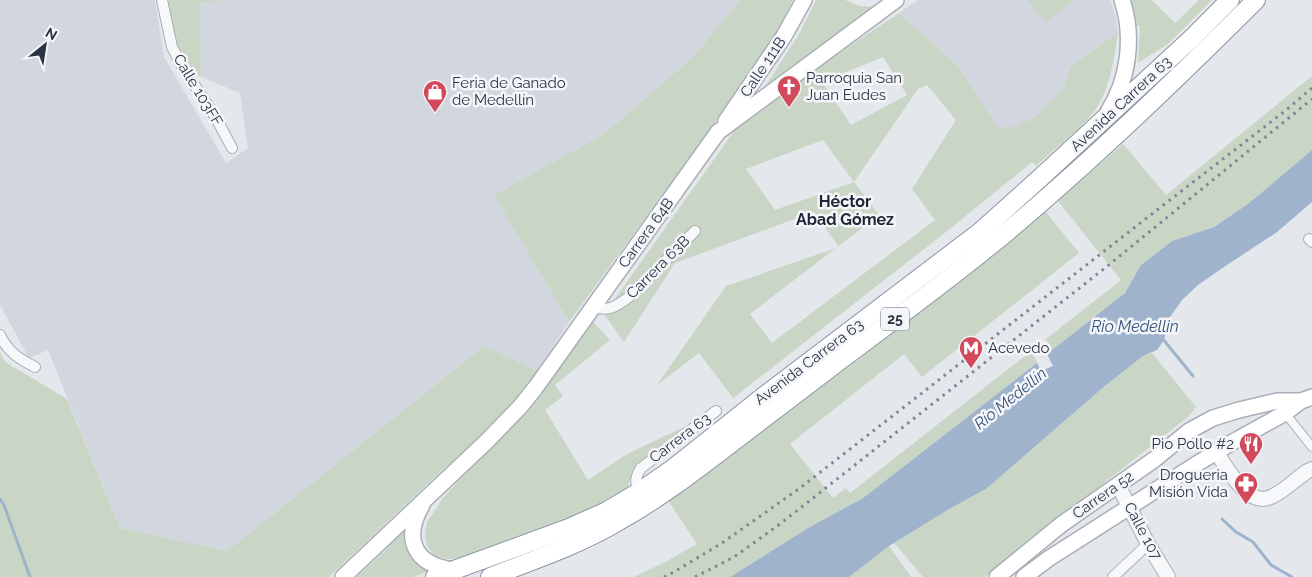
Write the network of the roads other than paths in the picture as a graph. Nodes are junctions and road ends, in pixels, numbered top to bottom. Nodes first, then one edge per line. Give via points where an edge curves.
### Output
1 (162, 0) edge
2 (804, 0) edge
3 (896, 0) edge
4 (1122, 0) edge
5 (1230, 0) edge
6 (1256, 0) edge
7 (1104, 118) junction
8 (718, 132) junction
9 (232, 148) dead end
10 (695, 231) dead end
11 (593, 306) junction
12 (0, 335) edge
13 (35, 367) dead end
14 (1306, 399) edge
15 (716, 412) dead end
16 (1285, 414) junction
17 (1312, 447) edge
18 (1216, 452) junction
19 (1155, 459) junction
20 (1312, 469) edge
21 (1166, 483) junction
22 (1118, 485) junction
23 (639, 492) junction
24 (427, 498) junction
25 (1129, 506) junction
26 (1148, 544) junction
27 (454, 570) junction
28 (343, 577) edge
29 (435, 577) edge
30 (490, 577) edge
31 (997, 577) edge
32 (1024, 577) edge
33 (1113, 577) edge
34 (1168, 577) edge

1 - 9 street, Calle 103FF via 172,47
2 - 8 main road, Calle 111B via 784,36
3 - 8 main road, Carrera 64B
4 - 7 main road via 1128,26 1128,50 1121,84
5 - 7 highway, Avenida Carrera 63 / 25
6 - 30 highway, Avenida Carrera 63 / 25 via 1062,185 913,305 689,476 618,522 550,554
7 - 23 highway, Avenida Carrera 63 / 25 via 974,237
8 - 11 main road, Carrera 64B
10 - 11 street, Carrera 63B via 619,305 610,309
11 - 24 main road, Carrera 64B via 520,407
12 - 13 street via 12,353
14 - 16 main road, Carrera 52
14 - 19 main road, Carrera 52 via 1277,401 1213,418 1189,431
15 - 23 street, Carrera 63 via 641,468 636,477
16 - 17 street
16 - 18 main road, Carrera 52
18 - 20 street via 1243,491 1259,499 1280,492
18 - 21 main road, Carrera 52
19 - 21 main road
19 - 22 main road, Carrera 52
21 - 25 main road, Carrera 52
22 - 25 street, Calle 107
22 - 31 main road, Carrera 52 via 1062,524
23 - 27 highway, Avenida Carrera 63 / 25 via 569,528
24 - 27 main road, Carrera 64B via 416,517 413,544 430,564
24 - 28 main road, Carrera 64B
25 - 26 street, Calle 107
25 - 32 main road, Carrera 52
26 - 33 street
26 - 34 street, Calle 107
27 - 29 highway, Avenida Carrera 63 / 25

